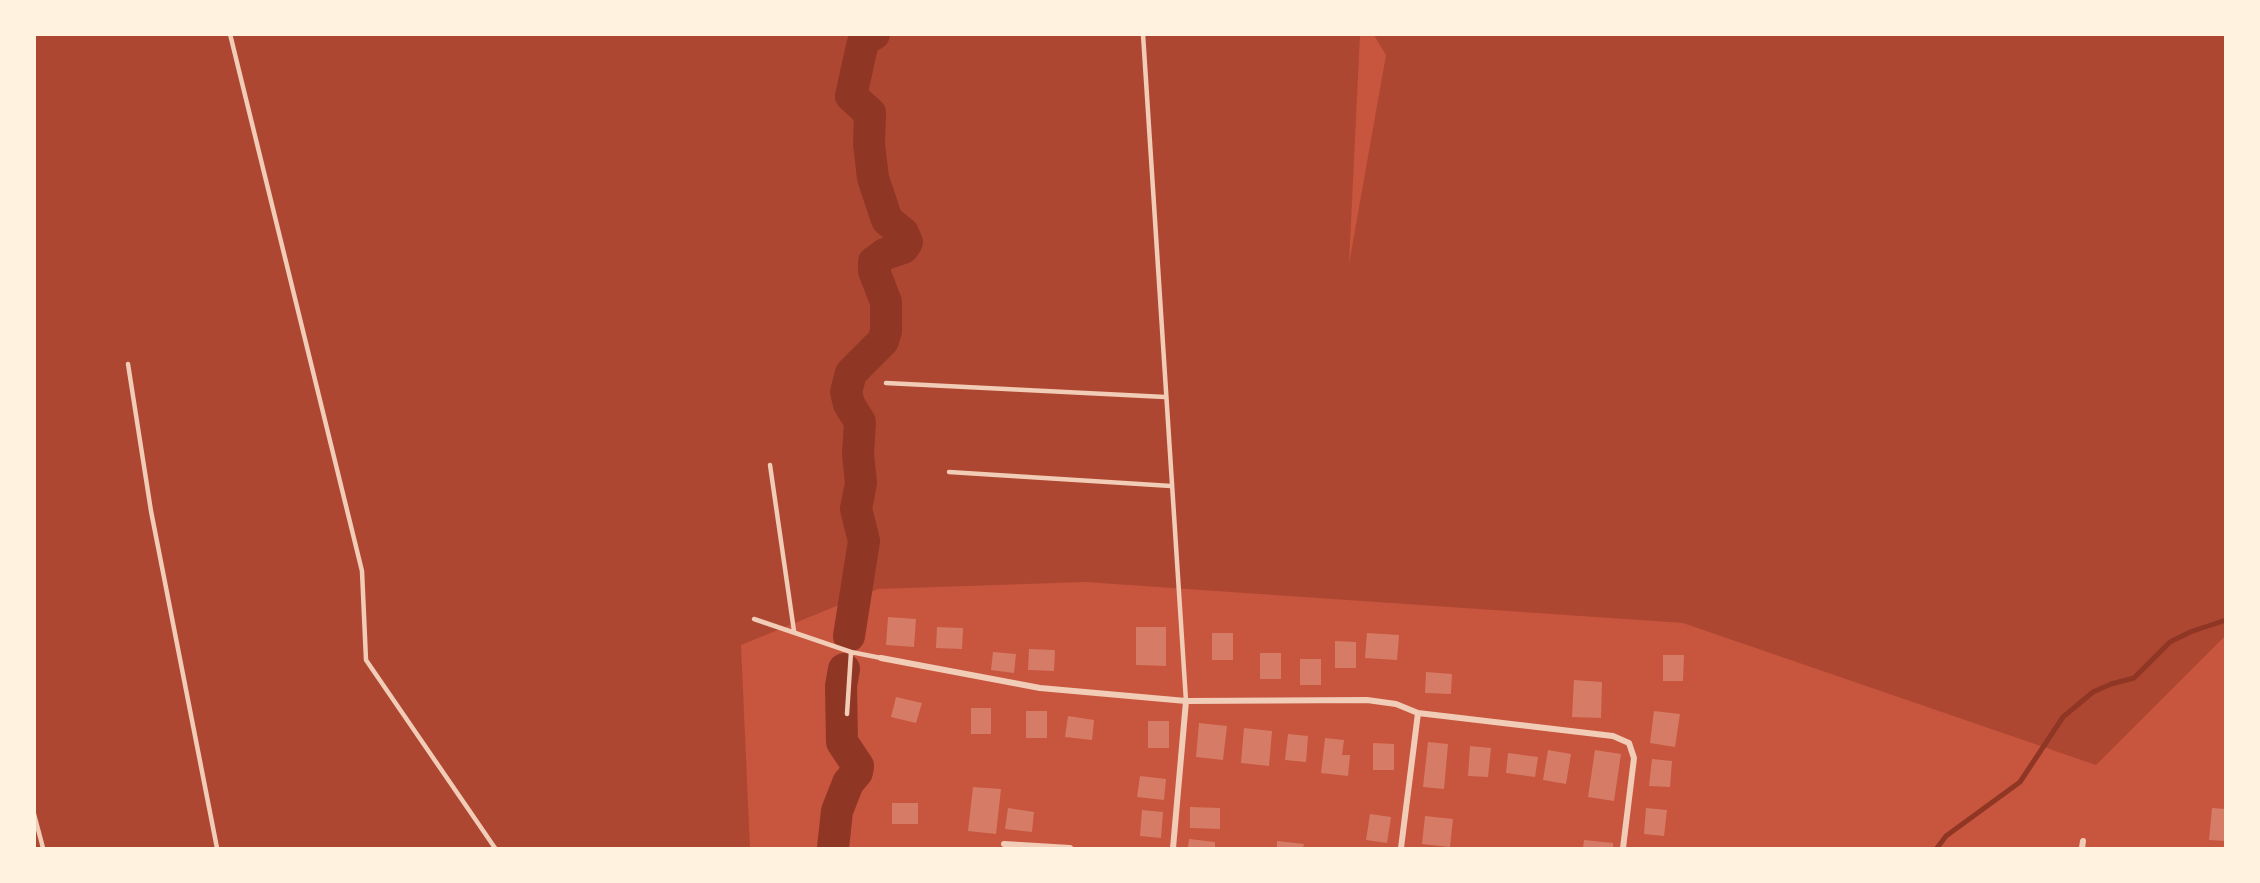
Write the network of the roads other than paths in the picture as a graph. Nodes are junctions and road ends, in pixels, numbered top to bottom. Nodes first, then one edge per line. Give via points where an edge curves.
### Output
1 (230, 34) edge
2 (1143, 34) edge
3 (128, 364) dead end
4 (886, 383) dead end
5 (1165, 397) junction
6 (770, 465) dead end
7 (949, 472) dead end
8 (1171, 486) junction
9 (754, 619) dead end
10 (794, 631) junction
11 (851, 652) junction
12 (881, 658) joint
13 (1186, 701) junction
14 (1418, 713) junction
15 (847, 714) dead end
16 (34, 814) edge
17 (1004, 844) dead end
18 (43, 849) edge
19 (217, 849) edge
20 (495, 849) edge
21 (1070, 849) edge
22 (1173, 849) edge
23 (1401, 849) edge
24 (1623, 849) edge

1 - 20 lane via 362,571 366,660
2 - 5 lane
3 - 19 lane via 151,511
4 - 5 lane
5 - 8 lane
6 - 10 lane
7 - 8 lane
8 - 13 lane
9 - 10 lane
10 - 11 lane
11 - 12 lane
11 - 15 lane
12 - 13 street via 1040,688
13 - 14 street via 1367,700 1396,704
13 - 22 street
14 - 23 street
14 - 24 street via 1613,736 1629,743 1634,758
16 - 18 lane
17 - 21 street

